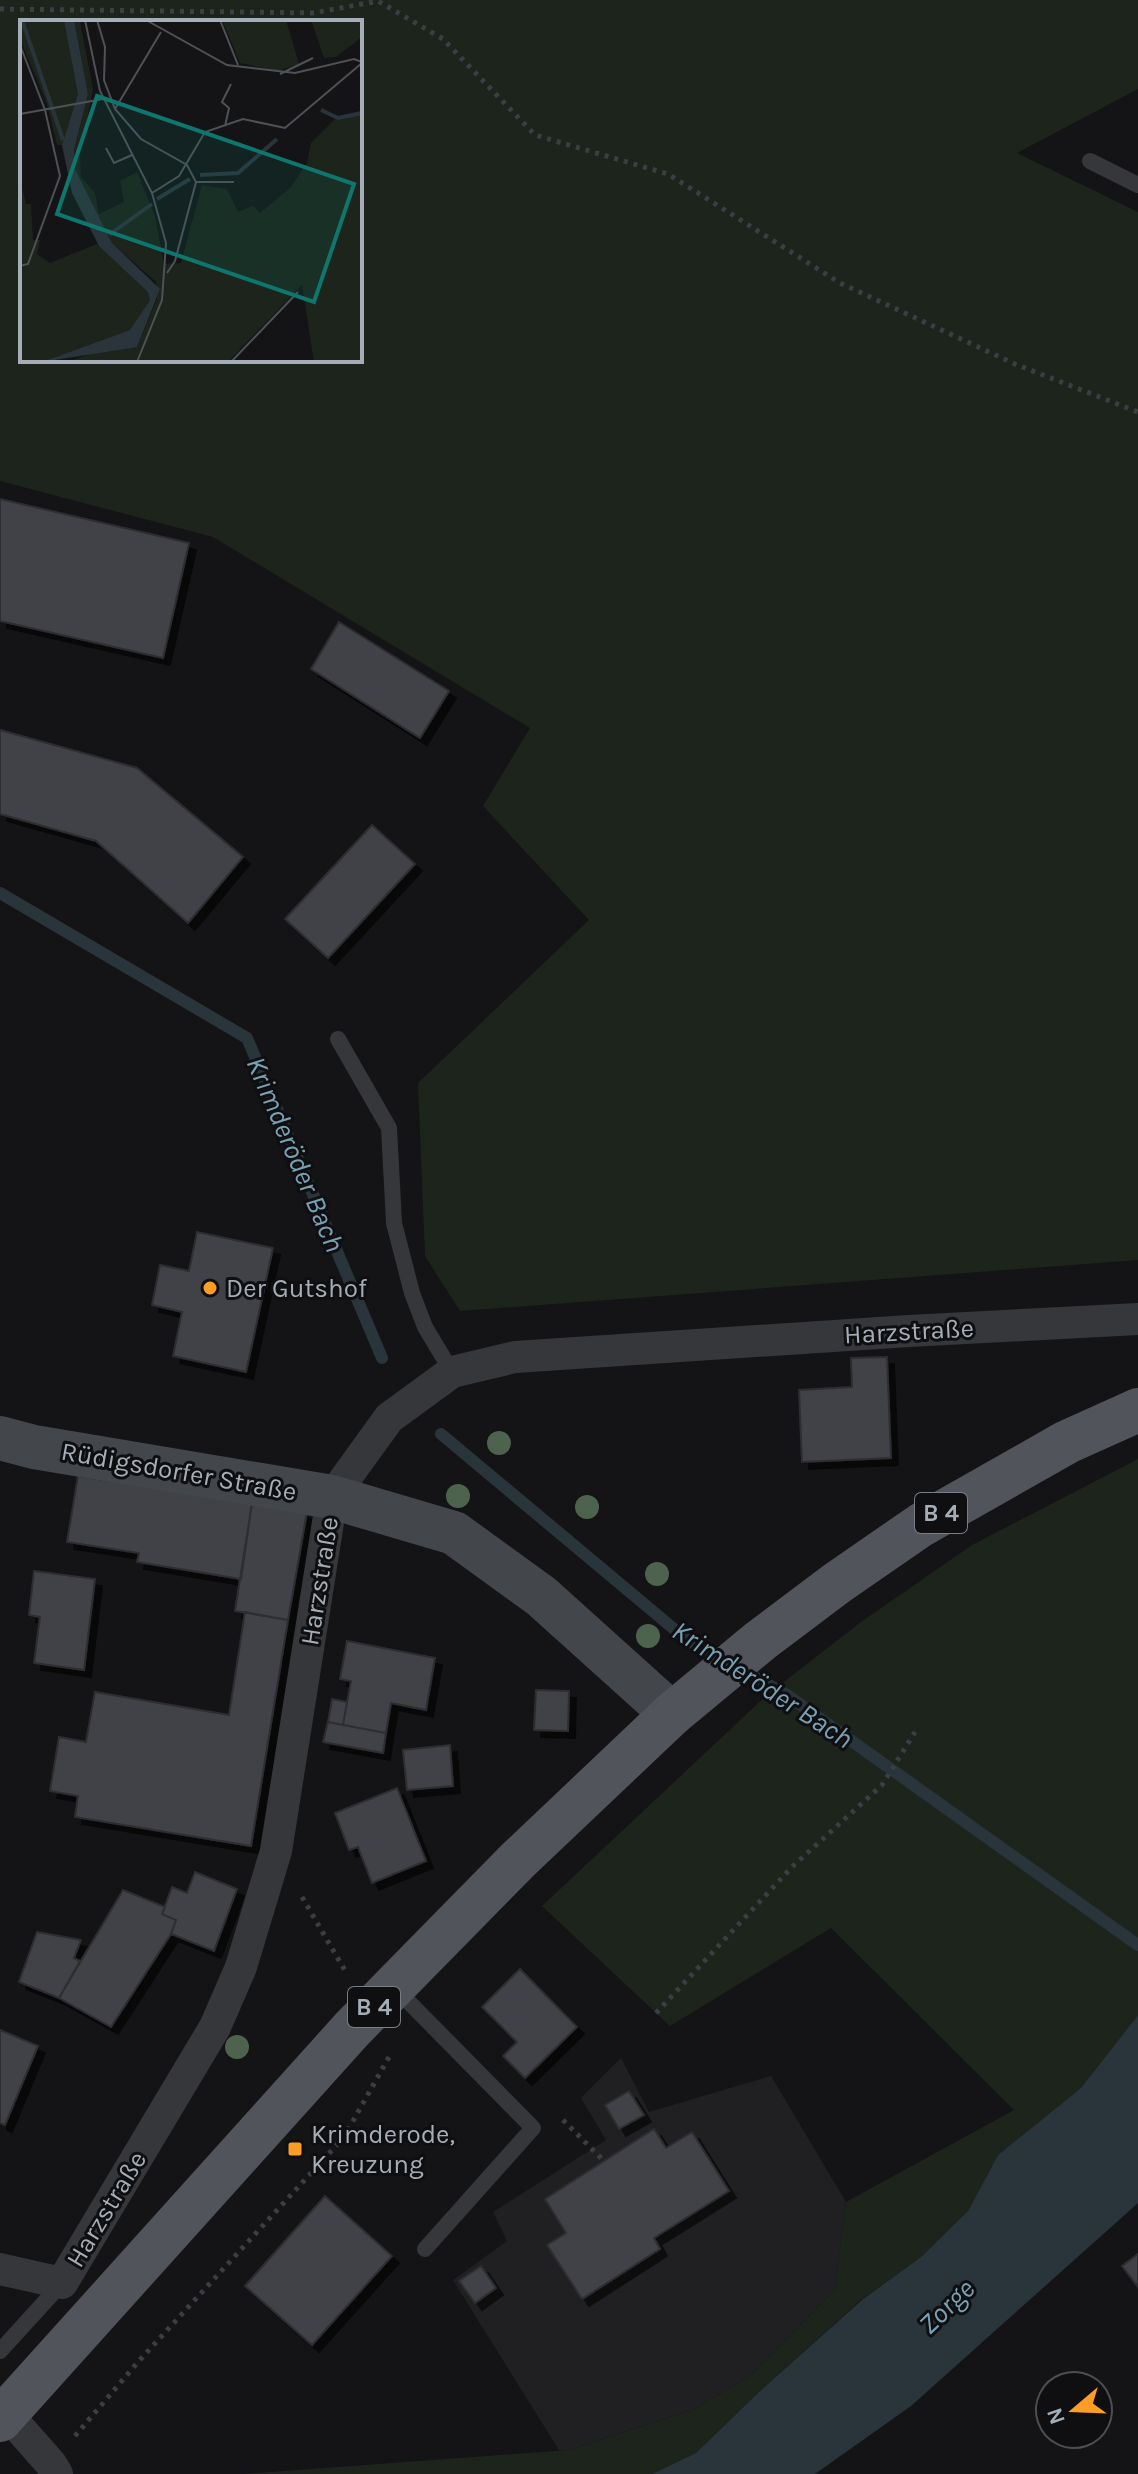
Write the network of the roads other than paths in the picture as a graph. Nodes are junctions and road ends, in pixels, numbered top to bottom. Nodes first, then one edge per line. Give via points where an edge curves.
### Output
1 (1090, 161) dead end
2 (1138, 185) edge
3 (338, 1039) dead end
4 (1138, 1319) edge
5 (452, 1372) junction
6 (1138, 1410) edge
7 (0, 1438) edge
8 (332, 1497) junction
9 (672, 1714) junction
10 (394, 1987) junction
11 (425, 2249) dead end
12 (0, 2269) edge
13 (62, 2283) junction
14 (0, 2351) edge
15 (3, 2417) edge
16 (54, 2469) edge

1 - 2 lane
3 - 5 lane via 389,1128 394,1223 412,1293
4 - 5 street, Harzstraße via 515,1357
5 - 8 street, Harzstraße via 389,1418
6 - 9 main road, Harzstraße / B 4 via 1067,1442 921,1525 760,1641
7 - 8 street, Rüdigsdorfer Straße
8 - 9 street, Rüdigsdorfer Straße via 454,1533 541,1596
8 - 13 street, Harzstraße via 276,1851 241,1967 215,2027
9 - 10 main road, Harzstraße / B 4
10 - 11 lane via 533,2128
10 - 15 main road, Harzstraße / B 4
12 - 13 street
13 - 14 lane
15 - 16 street

